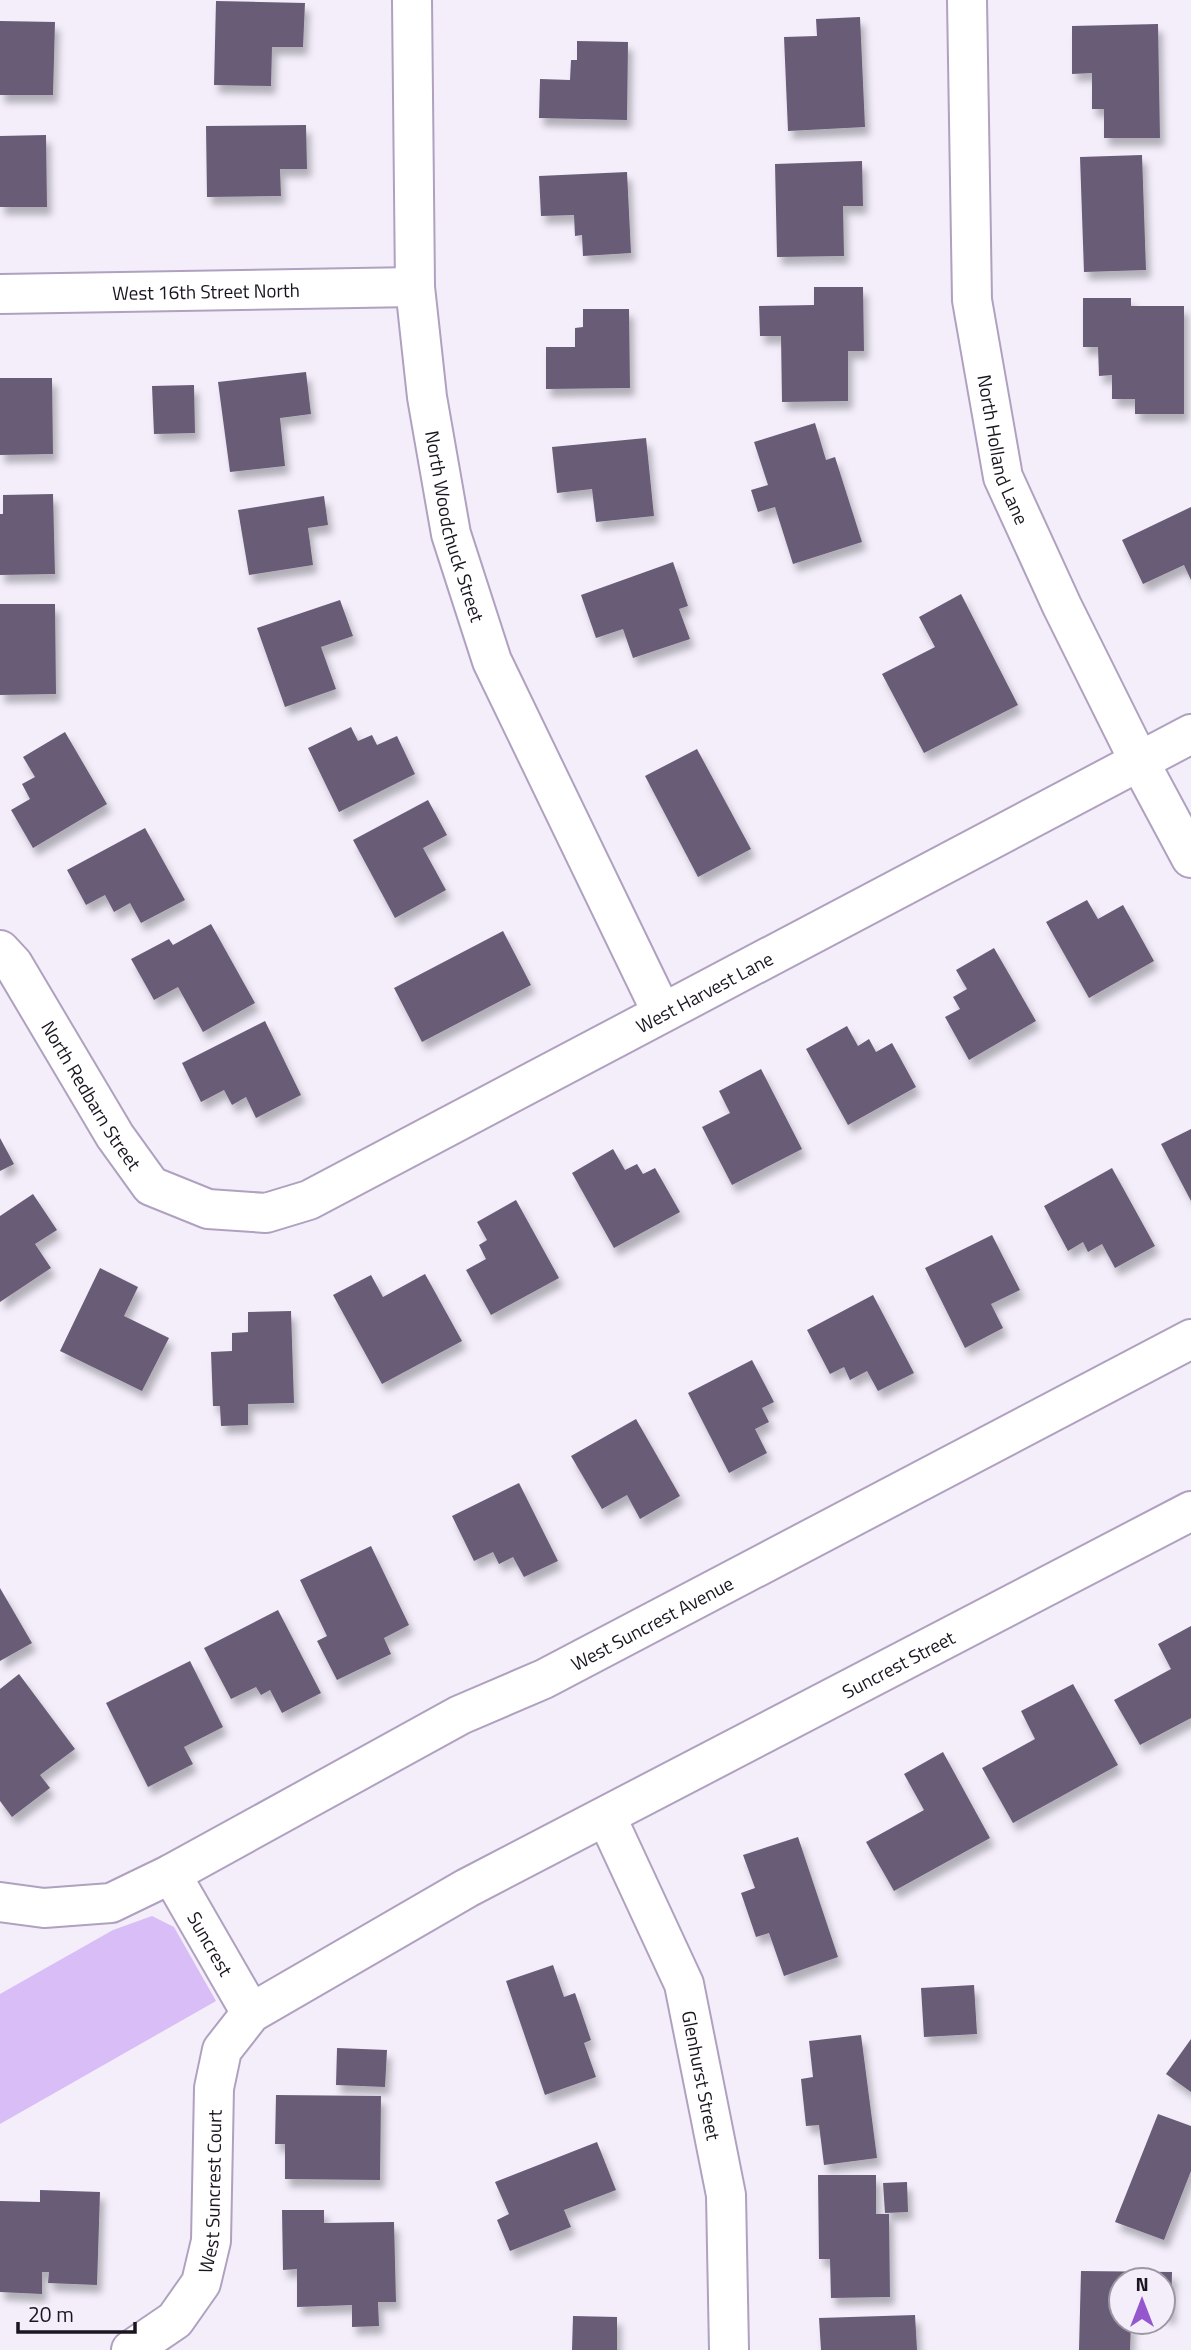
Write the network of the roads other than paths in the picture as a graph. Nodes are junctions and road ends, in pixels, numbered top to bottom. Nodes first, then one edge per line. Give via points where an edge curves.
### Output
1 (412, 0) edge
2 (967, 0) edge
3 (415, 287) junction
4 (0, 294) edge
5 (1191, 734) edge
6 (1139, 761) junction
7 (1191, 858) edge
8 (0, 950) edge
9 (662, 1013) junction
10 (208, 1209) joint
11 (1191, 1339) edge
12 (1191, 1511) edge
13 (607, 1818) junction
14 (171, 1874) junction
15 (0, 1902) edge
16 (251, 2013) junction
17 (131, 2350) edge
18 (729, 2350) edge

1 - 3 street, North Woodchuck Street
2 - 6 street, North Holland Lane via 972,300 1003,477
3 - 4 street, West 16th Street North
3 - 9 street, North Woodchuck Street via 426,397 451,534 492,662
5 - 6 street, West Harvest Lane
6 - 7 street, North Holland Lane
6 - 9 street, West Harvest Lane
8 - 10 street, North Redbarn Street via 150,1186
9 - 10 street, West Harvest Lane via 309,1200 266,1213
11 - 14 street, West Suncrest Avenue via 544,1679 460,1715
12 - 13 street, Suncrest Street
13 - 16 street via 467,1888
13 - 18 street, Glenhurst Street via 684,1984 726,2195
14 - 15 street, West Suncrest Avenue via 111,1903 44,1908
14 - 16 street, Suncrest
16 - 17 street, West Suncrest Court via 222,2050 214,2088 211,2241 201,2283 175,2320

